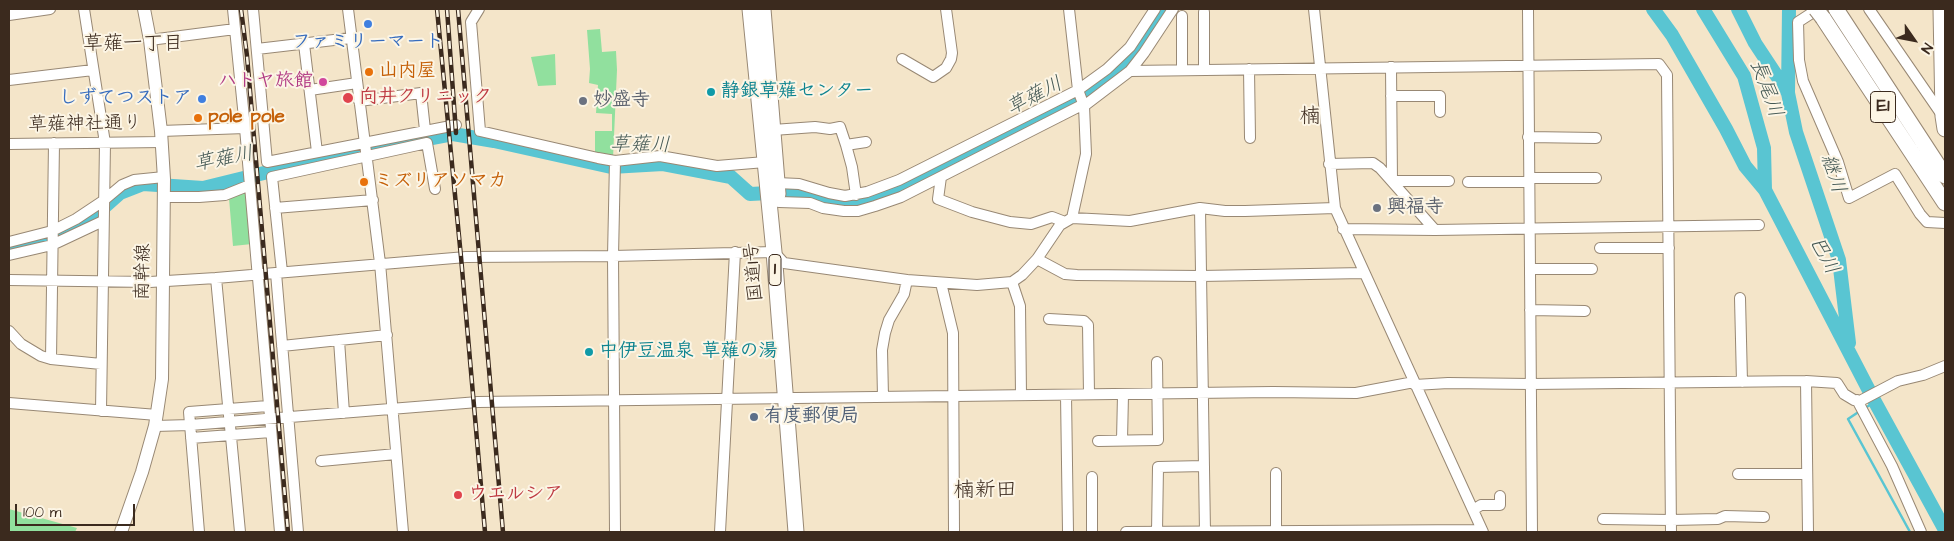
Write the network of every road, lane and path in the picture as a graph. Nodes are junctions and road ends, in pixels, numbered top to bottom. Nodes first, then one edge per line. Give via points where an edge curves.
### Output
1 (50, 9) edge
2 (84, 9) edge
3 (144, 9) edge
4 (232, 9) edge
5 (254, 9) edge
6 (348, 9) edge
7 (479, 9) edge
8 (750, 9) edge
9 (763, 9) edge
10 (946, 9) edge
11 (1069, 9) edge
12 (1155, 9) edge
13 (1173, 9) edge
14 (1314, 9) edge
15 (1528, 9) edge
16 (1836, 9) edge
17 (1868, 9) edge
18 (1941, 9) edge
19 (1204, 12) dead end
20 (1819, 12) edge
21 (9, 15) edge
22 (1182, 16) dead end
23 (235, 29) junction
24 (351, 38) junction
25 (150, 40) junction
26 (304, 44) junction
27 (257, 49) junction
28 (902, 59) dead end
29 (1528, 65) junction
30 (1391, 67) junction
31 (1319, 68) junction
32 (1249, 69) junction
33 (93, 70) junction
34 (1182, 70) junction
35 (1204, 70) junction
36 (1130, 71) junction
37 (9, 80) edge
38 (357, 84) junction
39 (310, 90) junction
40 (1078, 90) junction
41 (1391, 96) junction
42 (359, 101) junction
43 (1084, 105) junction
44 (1440, 112) dead end
45 (1944, 122) edge
46 (456, 125) dead end
47 (245, 128) junction
48 (425, 130) junction
49 (773, 130) junction
50 (161, 137) junction
51 (1528, 137) junction
52 (1250, 138) dead end
53 (1596, 138) dead end
54 (366, 142) junction
55 (866, 142) dead end
56 (54, 143) junction
57 (105, 143) junction
58 (9, 144) edge
59 (846, 145) junction
60 (967, 147) junction
61 (317, 152) junction
62 (368, 156) junction
63 (615, 161) junction
64 (974, 161) junction
65 (765, 162) junction
66 (1329, 164) junction
67 (1944, 173) edge
68 (941, 177) junction
69 (1596, 178) dead end
70 (1529, 180) junction
71 (1392, 181) junction
72 (1449, 181) dead end
73 (1468, 182) dead end
74 (777, 183) junction
75 (250, 184) junction
76 (164, 186) junction
77 (434, 189) dead end
78 (856, 195) junction
79 (372, 200) junction
80 (1943, 200) edge
81 (104, 201) junction
82 (779, 202) junction
83 (275, 208) junction
84 (1200, 208) junction
85 (1334, 208) junction
86 (1069, 220) junction
87 (103, 221) junction
88 (1945, 223) edge
89 (1759, 224) dead end
90 (1669, 226) junction
91 (1529, 228) junction
92 (1344, 229) junction
93 (1435, 230) junction
94 (52, 231) junction
95 (9, 242) edge
96 (52, 246) junction
97 (1600, 248) dead end
98 (1669, 248) junction
99 (734, 252) junction
100 (774, 252) junction
101 (9, 255) edge
102 (613, 256) junction
103 (1037, 259) junction
104 (784, 263) junction
105 (380, 264) junction
106 (1530, 269) junction
107 (1592, 269) dead end
108 (279, 273) junction
109 (1364, 273) junction
110 (257, 275) junction
111 (1201, 276) junction
112 (216, 278) junction
113 (9, 280) edge
114 (906, 280) junction
115 (52, 281) junction
116 (162, 281) junction
117 (102, 282) junction
118 (1012, 282) junction
119 (941, 283) junction
120 (1740, 298) dead end
121 (1530, 310) junction
122 (1585, 311) dead end
123 (1049, 319) dead end
124 (9, 332) edge
125 (387, 335) junction
126 (339, 340) junction
127 (282, 346) junction
128 (51, 359) junction
129 (1158, 362) dead end
130 (101, 364) junction
131 (1945, 366) edge
132 (1806, 381) junction
133 (1670, 382) junction
134 (1742, 382) junction
135 (1415, 384) junction
136 (1531, 384) junction
137 (1089, 394) junction
138 (1158, 394) junction
139 (1202, 394) junction
140 (1021, 395) junction
141 (1066, 395) junction
142 (1123, 395) junction
143 (954, 396) junction
144 (882, 397) junction
145 (790, 398) junction
146 (613, 399) junction
147 (726, 399) junction
148 (1858, 401) junction
149 (9, 403) edge
150 (268, 406) junction
151 (228, 409) junction
152 (394, 409) junction
153 (101, 411) junction
154 (344, 413) junction
155 (269, 418) junction
156 (288, 418) junction
157 (156, 421) junction
158 (229, 422) junction
159 (190, 425) junction
160 (271, 432) junction
161 (231, 435) junction
162 (191, 438) junction
163 (1122, 440) junction
164 (1098, 441) dead end
165 (396, 454) junction
166 (321, 461) dead end
167 (1204, 466) junction
168 (1276, 473) dead end
169 (1738, 474) dead end
170 (1807, 474) junction
171 (1092, 477) dead end
172 (1500, 496) dead end
173 (1472, 510) junction
174 (1764, 517) dead end
175 (1602, 519) dead end
176 (1671, 520) junction
177 (1276, 531) junction
178 (1482, 531) edge
179 (121, 532) edge
180 (199, 532) edge
181 (240, 532) edge
182 (280, 532) edge
183 (298, 532) edge
184 (402, 532) edge
185 (615, 532) edge
186 (720, 532) edge
187 (796, 532) edge
188 (806, 532) edge
189 (954, 532) edge
190 (1068, 532) edge
191 (1092, 532) edge
192 (1126, 532) edge
193 (1135, 532) edge
194 (1157, 532) edge
195 (1205, 532) edge
196 (1532, 532) edge
197 (1671, 532) edge
198 (1808, 532) edge
199 (1921, 532) edge

1 - 21 street
2 - 33 street
3 - 25 main road, 南幹線
4 - 23 street
5 - 27 street
6 - 24 street
7 - 63 street via 471,22 480,131
8 - 65 highway, 国道1号 / 1
9 - 49 highway, 国道1号 / 1
10 - 28 street via 952,53 946,68 933,77
11 - 40 street
12 - 40 street via 1130,47
13 - 36 street
14 - 31 street
15 - 29 street
16 - 67 highway, E1
17 - 45 street
18 - 45 highway
19 - 35 street
20 - 80 highway, E1
20 - 88 street via 1798,22 1799,60 1803,81 1838,162 1849,198 1895,174 1927,222
22 - 34 street
23 - 25 street
23 - 47 street
24 - 26 street
24 - 38 street
25 - 50 main road, 南幹線
26 - 27 street
26 - 39 street
27 - 61 street via 267,162
29 - 30 street
29 - 51 street
29 - 90 street via 1659,64 1667,75
30 - 31 street
30 - 41 street
31 - 32 street
31 - 66 street
32 - 35 street
32 - 52 street
33 - 37 street
33 - 57 street
34 - 35 street
34 - 36 street
36 - 43 street
38 - 39 street
38 - 42 street
39 - 61 street
40 - 43 street
40 - 60 street
41 - 44 street via 1440,96
41 - 71 street
42 - 48 street via 421,93
42 - 54 street
43 - 64 street
43 - 86 street via 1086,154
46 - 48 street
47 - 50 street, 草薙神社通り
47 - 75 street
48 - 54 street
49 - 59 street via 815,126 840,128
49 - 74 highway, 国道1号 / 1
50 - 57 street, 草薙神社通り
50 - 76 main road, 南幹線
51 - 53 street
51 - 70 street
54 - 61 street
54 - 62 street
55 - 59 street
56 - 57 street, 草薙神社通り
56 - 58 street, 草薙神社通り
56 - 94 street
57 - 81 street
59 - 78 street
60 - 64 street
60 - 78 street via 888,185
62 - 77 street via 427,143
62 - 79 street
62 - 83 street via 272,177
63 - 65 street via 660,156 717,166
63 - 102 street
64 - 68 street
65 - 100 highway, 国道1号 / 1
66 - 71 street via 1373,163
66 - 85 street
68 - 82 street via 901,197 858,211
68 - 86 street via 938,199 972,212 1031,224 1052,217
69 - 70 street
70 - 73 street
70 - 91 street
71 - 72 street
71 - 93 street
74 - 78 street via 799,184 836,195
74 - 82 highway, 国道1号 / 1
75 - 76 street via 225,194 199,197
75 - 110 street
76 - 81 street via 134,180 122,185
76 - 116 main road, 南幹線
79 - 83 street
79 - 105 street
81 - 87 street
81 - 94 street
82 - 104 highway, 国道1号 / 1
83 - 108 street
84 - 85 street via 1232,211
84 - 86 street via 1130,221
84 - 111 street
85 - 92 street
86 - 103 street via 1060,225
87 - 96 street
87 - 117 street
89 - 90 street
90 - 91 street
90 - 98 street
91 - 93 street
91 - 106 street
92 - 93 street
92 - 109 street
94 - 95 street
94 - 96 street
96 - 101 street
96 - 115 street
97 - 98 street
98 - 133 street
99 - 100 street
99 - 102 street
99 - 147 street
100 - 104 street
100 - 145 highway, 国道1号 / 1
102 - 105 street via 466,256
102 - 146 street
103 - 111 street via 1065,274
103 - 118 street
104 - 114 street
104 - 145 highway, 国道1号 / 1
105 - 108 street
105 - 125 street
106 - 107 street
106 - 121 street
108 - 110 street
108 - 127 street
109 - 111 street
109 - 135 street
110 - 112 street
110 - 150 street
111 - 139 street
112 - 116 street
112 - 151 street
113 - 115 street
114 - 119 street
114 - 144 street via 904,294 884,333
115 - 117 street
115 - 128 street
116 - 117 street
116 - 157 main road, 南幹線 via 162,379
117 - 130 street
118 - 119 street via 977,285
118 - 140 street via 1020,306
119 - 143 street via 953,333
120 - 134 street
121 - 122 street
121 - 136 street
123 - 137 street via 1084,321 1088,325
124 - 128 street via 29,350
125 - 126 street
125 - 152 street
126 - 127 street
126 - 154 street
127 - 156 street
128 - 130 street
129 - 138 street
130 - 153 street
131 - 148 street via 1895,383
132 - 134 street
132 - 148 street via 1837,383 1844,394
132 - 170 street
133 - 134 street
133 - 136 street
133 - 176 street
135 - 136 street
135 - 139 street via 1356,393
135 - 173 street
136 - 196 street
137 - 141 street
137 - 142 street
138 - 139 street
138 - 142 street
138 - 163 street via 1158,440
139 - 167 street
140 - 141 street
140 - 143 street
141 - 190 street
142 - 163 street
143 - 144 street
143 - 189 street
144 - 145 street
145 - 147 street
145 - 187 highway, 国道1号 / 1
145 - 188 highway, 国道1号 / 1
146 - 147 street
146 - 152 street via 478,402
146 - 185 street
147 - 186 street
148 - 199 street
149 - 153 street
150 - 151 street
150 - 155 street
151 - 158 street
151 - 159 street via 189,412
152 - 154 street
152 - 165 street
153 - 157 street
154 - 156 street
155 - 156 street
155 - 158 street
155 - 160 street
156 - 183 street
157 - 159 street
157 - 179 main road, 南幹線
158 - 159 street
158 - 161 street
159 - 162 street
160 - 161 street
160 - 182 street
161 - 162 street
161 - 181 street
162 - 180 street
163 - 164 street
165 - 166 street
165 - 184 street
167 - 194 street via 1158,467
167 - 195 street
168 - 177 street
169 - 170 street
170 - 198 street
171 - 191 street
172 - 173 street via 1500,505 1481,505
173 - 178 street
174 - 176 street
175 - 176 street
176 - 197 street
177 - 178 street
177 - 195 street
192 - 193 street
193 - 194 street
194 - 195 street

